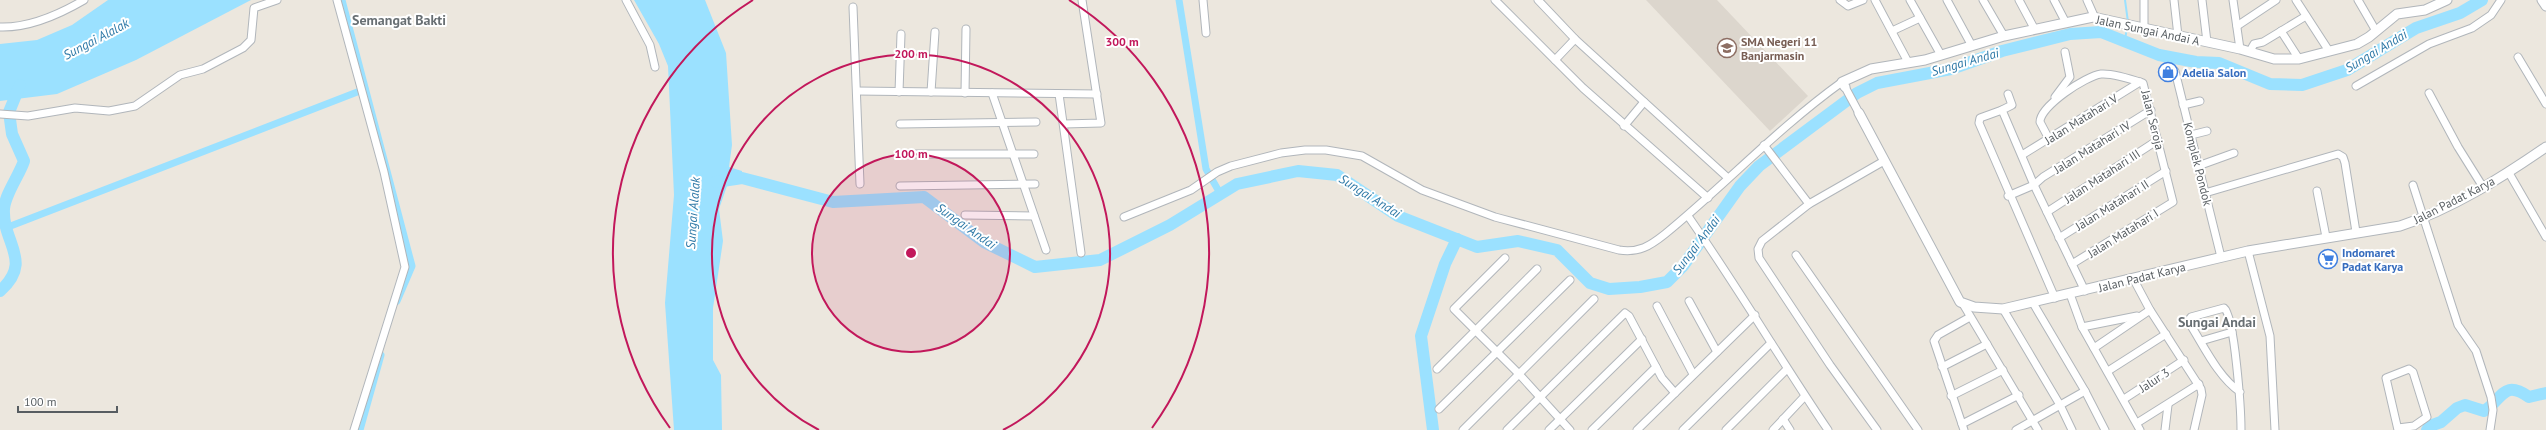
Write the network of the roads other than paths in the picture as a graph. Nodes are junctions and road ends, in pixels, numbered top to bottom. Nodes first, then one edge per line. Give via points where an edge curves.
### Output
1 (84, 0) edge
2 (277, 0) edge
3 (337, 0) edge
4 (626, 0) edge
5 (1082, 0) edge
6 (1203, 0) edge
7 (1495, 0) edge
8 (1538, 0) edge
9 (1840, 0) edge
10 (1863, 0) edge
11 (1875, 0) edge
12 (1910, 0) edge
13 (1946, 0) edge
14 (1984, 0) edge
15 (2019, 0) edge
16 (2054, 0) edge
17 (2087, 0) edge
18 (2144, 0) edge
19 (2174, 0) edge
20 (2202, 0) edge
21 (2233, 0) edge
22 (2276, 0) edge
23 (2296, 0) edge
24 (2358, 0) edge
25 (2447, 0) edge
26 (2501, 0) edge
27 (2542, 0) edge
28 (853, 6) dead end
29 (2546, 6) edge
30 (2306, 16) junction
31 (1920, 18) junction
32 (2095, 18) junction
33 (2066, 22) junction
34 (2237, 26) junction
35 (0, 27) edge
36 (2034, 28) junction
37 (966, 29) dead end
38 (2144, 29) junction
39 (1892, 31) junction
40 (2281, 31) junction
41 (2376, 31) junction
42 (935, 32) dead end
43 (1206, 33) dead end
44 (901, 34) dead end
45 (2004, 36) junction
46 (2178, 36) junction
47 (1575, 39) junction
48 (2208, 42) junction
49 (1972, 46) junction
50 (2240, 49) junction
51 (2250, 51) junction
52 (2329, 51) junction
53 (2065, 52) dead end
54 (1941, 55) junction
55 (2518, 57) dead end
56 (2298, 58) junction
57 (1555, 60) junction
58 (1908, 62) junction
59 (654, 64) dead end
60 (2175, 71) dead end
61 (2140, 82) junction
62 (1843, 85) junction
63 (2356, 86) dead end
64 (857, 91) junction
65 (899, 92) junction
66 (930, 92) junction
67 (965, 93) junction
68 (992, 93) junction
69 (2429, 93) dead end
70 (1059, 94) junction
71 (1097, 94) junction
72 (2008, 94) dead end
73 (2053, 101) junction
74 (2200, 101) dead end
75 (1644, 102) junction
76 (2546, 104) edge
77 (2183, 105) junction
78 (2002, 110) junction
79 (2150, 110) junction
80 (1859, 112) joint
81 (0, 114) edge
82 (1036, 122) dead end
83 (900, 124) dead end
84 (1064, 124) junction
85 (1624, 126) junction
86 (2207, 131) dead end
87 (2190, 135) junction
88 (2049, 138) junction
89 (2158, 140) junction
90 (1764, 145) junction
91 (2546, 147) edge
92 (902, 154) dead end
93 (1034, 154) dead end
94 (2234, 154) dead end
95 (2022, 155) junction
96 (1884, 161) junction
97 (2198, 166) junction
98 (2166, 171) junction
99 (2509, 172) junction
100 (1728, 178) junction
101 (860, 184) dead end
102 (1035, 184) dead end
103 (2034, 185) junction
104 (2413, 185) dead end
105 (900, 186) dead end
106 (2483, 187) junction
107 (2317, 191) dead end
108 (2204, 193) junction
109 (2008, 196) junction
110 (1708, 198) junction
111 (2173, 202) joint
112 (1809, 204) junction
113 (2047, 212) junction
114 (965, 215) dead end
115 (1034, 216) junction
116 (1688, 216) junction
117 (1124, 217) dead end
118 (2423, 218) junction
119 (2356, 232) junction
120 (2326, 237) junction
121 (2059, 238) junction
122 (2546, 238) edge
123 (1046, 250) dead end
124 (2248, 251) junction
125 (1081, 253) dead end
126 (1796, 255) dead end
127 (2221, 257) junction
128 (1505, 258) dead end
129 (2072, 264) junction
130 (1537, 269) dead end
131 (1570, 280) dead end
132 (2134, 280) junction
133 (2085, 291) junction
134 (2070, 294) junction
135 (2055, 298) junction
136 (1594, 300) dead end
137 (1690, 301) dead end
138 (2033, 303) junction
139 (1963, 304) junction
140 (1657, 306) dead end
141 (2003, 309) junction
142 (2150, 310) junction
143 (1755, 315) junction
144 (2139, 316) junction
145 (1970, 318) junction
146 (2082, 327) junction
147 (1475, 331) junction
148 (2232, 332) junction
149 (2166, 334) junction
150 (1642, 338) junction
151 (2201, 341) junction
152 (1771, 343) junction
153 (1987, 344) junction
154 (2094, 348) junction
155 (1717, 352) junction
156 (1498, 353) junction
157 (2184, 360) junction
158 (1656, 367) junction
159 (1942, 367) junction
160 (1437, 369) dead end
161 (1786, 370) junction
162 (2003, 370) junction
163 (2108, 371) junction
164 (1519, 374) junction
165 (1693, 374) junction
166 (2199, 384) junction
167 (2085, 391) junction
168 (1675, 392) junction
169 (2240, 392) junction
170 (2019, 395) junction
171 (1952, 396) junction
172 (1540, 397) junction
173 (1804, 397) junction
174 (2124, 399) junction
175 (2060, 405) junction
176 (2168, 405) junction
177 (1440, 410) dead end
178 (1560, 419) junction
179 (1783, 419) junction
180 (2033, 420) junction
181 (1963, 427) edge
182 (2138, 427) edge
183 (2398, 429) edge
184 (354, 430) edge
185 (1463, 430) edge
186 (1507, 430) edge
187 (1549, 430) edge
188 (1570, 430) edge
189 (1592, 430) edge
190 (1637, 430) edge
191 (1683, 430) edge
192 (1726, 430) edge
193 (1773, 430) edge
194 (1790, 430) edge
195 (1828, 430) edge
196 (1877, 430) edge
197 (1918, 430) edge
198 (2016, 430) edge
199 (2038, 430) edge
200 (2072, 430) edge
201 (2105, 430) edge
202 (2165, 430) edge
203 (2194, 430) edge
204 (2242, 430) edge
205 (2275, 430) edge
206 (2490, 430) edge

1 - 35 street via 39,20 19,26
2 - 81 street via 254,8 251,40 243,48 203,69 180,75 136,106 109,111 75,108 20,116
3 - 184 street via 384,172 405,267
4 - 59 street via 653,52
5 - 71 street
6 - 43 street
7 - 57 street
8 - 47 street
9 - 10 street via 1848,6
11 - 39 street
12 - 31 street
13 - 49 street
14 - 45 street
15 - 36 street
16 - 33 street
17 - 32 street
18 - 38 street
19 - 46 street
20 - 48 street
21 - 34 street
22 - 34 street
23 - 30 street
24 - 41 street
25 - 41 street, Jalan Sungai Andai A via 2425,10 2396,14
26 - 63 street via 2491,15 2472,28 2429,44
27 - 29 street
28 - 64 street
30 - 40 street
30 - 52 street
31 - 39 street
31 - 54 street
32 - 33 street, Jalan Sungai Andai A
32 - 38 street, Jalan Sungai Andai A
33 - 36 street, Jalan Sungai Andai A
34 - 50 street
36 - 45 street, Jalan Sungai Andai A
37 - 67 street
38 - 46 street, Jalan Sungai Andai A
39 - 58 street
40 - 51 street via 2254,44
40 - 56 street
41 - 52 street, Jalan Sungai Andai A via 2362,42
42 - 66 street
44 - 65 street
45 - 49 street, Jalan Sungai Andai A
46 - 48 street, Jalan Sungai Andai A
47 - 57 street
47 - 75 street
48 - 50 street, Jalan Sungai Andai A
49 - 54 street, Jalan Sungai Andai A
50 - 51 street, Jalan Sungai Andai A
51 - 56 street, Jalan Sungai Andai A via 2274,59
52 - 56 street, Jalan Sungai Andai A
53 - 73 street via 2070,77
54 - 58 street, Jalan Sungai Andai A
55 - 76 street
57 - 85 street
58 - 62 street, Jalan Sungai Andai A via 1871,69
60 - 77 street, Komplek Pondok
61 - 73 street, Jalan Seroja via 2100,74
61 - 79 street, Jalan Seroja via 2145,85
61 - 88 street, Jalan Matahari V
62 - 80 street
62 - 90 street via 1812,103
64 - 65 street
64 - 101 street
65 - 66 street
66 - 67 street
67 - 68 street
68 - 70 street
68 - 115 street
69 - 106 street
70 - 71 street
70 - 84 street
71 - 84 street via 1101,123
72 - 78 street via 2012,105
73 - 88 street, Jalan Seroja via 2040,119
74 - 77 street
75 - 85 street
75 - 100 street
77 - 87 street, Komplek Pondok
78 - 95 street
78 - 109 street via 1978,120
79 - 89 street, Jalan Seroja
79 - 103 street, Jalan Matahari IV via 2038,180
80 - 96 street
82 - 83 street
84 - 125 street
85 - 110 street
86 - 87 street
87 - 97 street, Komplek Pondok
88 - 95 street, Jalan Matahari V
89 - 98 street, Jalan Seroja
89 - 113 street, Jalan Matahari III
90 - 100 street
90 - 112 street
91 - 99 street, Jalan Padat Karya
92 - 93 street
94 - 97 street
95 - 103 street
96 - 112 street
96 - 139 street
97 - 108 street, Komplek Pondok
98 - 111 street, Jalan Seroja
98 - 121 street, Jalan Matahari II
99 - 106 street, Jalan Padat Karya
99 - 122 street
100 - 110 street
102 - 105 street
103 - 109 street, Jalan Matahari IV
103 - 113 street
104 - 118 street
106 - 118 street, Jalan Padat Karya
107 - 120 street
108 - 119 street via 2338,154 2345,163
108 - 127 street, Komplek Pondok
109 - 135 street
110 - 116 street
111 - 129 street, Jalan Matahari I
112 - 196 street via 1762,241 1758,249 1759,258
113 - 121 street
114 - 115 street
115 - 123 street
116 - 117 street via 1643,249 1636,252 1619,250 1495,218 1444,199 1362,156 1309,150 1281,153 1231,166 1191,190
116 - 143 street
118 - 119 street, Jalan Padat Karya via 2391,228
118 - 206 street via 2458,324 2476,351 2491,397 2493,410
119 - 120 street, Jalan Padat Karya
120 - 124 street, Jalan Padat Karya
121 - 129 street
124 - 127 street, Jalan Padat Karya
124 - 205 street via 2270,336
126 - 197 street
127 - 132 street, Jalan Padat Karya
128 - 147 street via 1454,309
129 - 133 street
130 - 147 street
131 - 156 street
132 - 133 street, Jalan Padat Karya
132 - 142 street
133 - 134 street, Jalan Padat Karya
134 - 135 street, Jalan Padat Karya
134 - 146 street
135 - 138 street, Jalan Padat Karya
136 - 164 street
137 - 155 street
138 - 141 street, Jalan Padat Karya
138 - 167 street
139 - 141 street, Jalan Padat Karya
139 - 145 street
140 - 165 street
141 - 175 street
142 - 144 street
142 - 149 street
143 - 152 street
143 - 155 street
144 - 146 street
144 - 154 street
145 - 153 street
145 - 159 street via 1935,338 1934,344
146 - 154 street
147 - 156 street
147 - 160 street
148 - 151 street
148 - 151 street via 2228,311 2224,308 2191,317 2188,321
148 - 169 street
149 - 157 street
149 - 163 street
150 - 158 street
150 - 172 street via 1629,316 1624,313
150 - 178 street
151 - 169 street via 2230,385
152 - 161 street
152 - 191 street
153 - 159 street
153 - 162 street
154 - 163 street
155 - 165 street
156 - 164 street
156 - 177 street
157 - 166 street
157 - 174 street, Jalur 3
158 - 168 street
158 - 189 street
159 - 171 street
161 - 173 street
161 - 192 street
162 - 170 street
162 - 171 street
163 - 174 street
164 - 172 street
164 - 185 street
165 - 168 street
166 - 176 street
166 - 203 street via 2202,395
167 - 175 street
167 - 201 street
168 - 190 street
169 - 204 street
170 - 180 street
170 - 181 street
171 - 181 street
172 - 178 street
172 - 186 street
173 - 179 street
173 - 195 street
174 - 182 street
175 - 180 street
175 - 200 street
176 - 182 street
176 - 202 street
178 - 187 street
178 - 188 street
179 - 193 street
179 - 194 street
180 - 198 street
180 - 199 street
183 - 183 street via 2386,378 2408,368 2413,372 2427,417 2414,426

